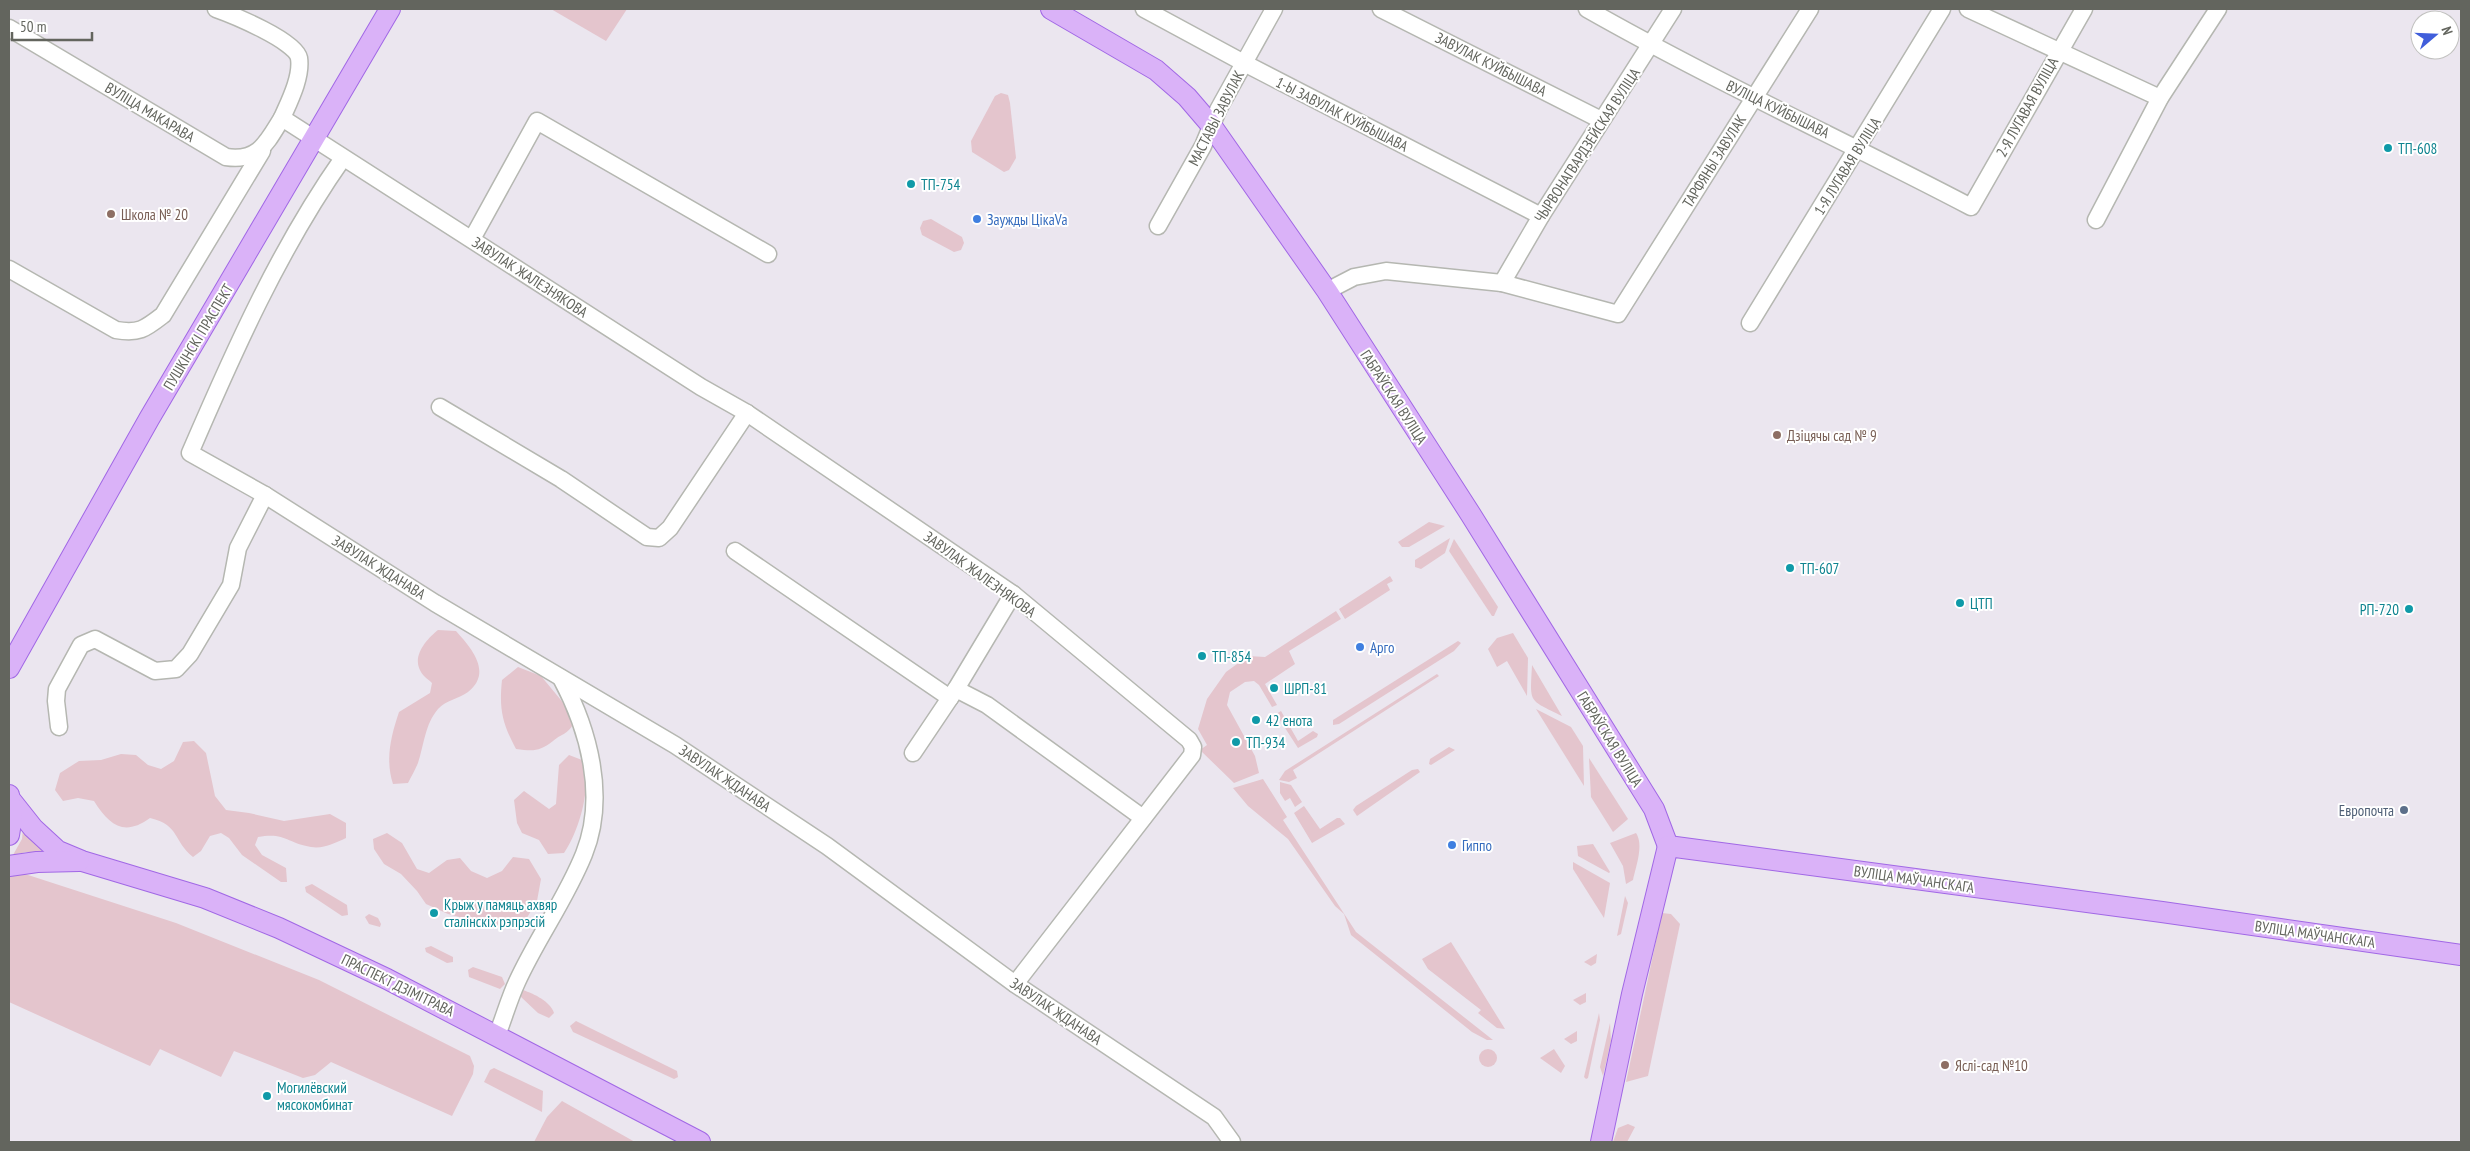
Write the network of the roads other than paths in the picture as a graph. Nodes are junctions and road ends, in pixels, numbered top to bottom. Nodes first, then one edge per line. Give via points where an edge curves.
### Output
1 (216, 9) edge
2 (390, 9) edge
3 (1051, 9) edge
4 (1144, 9) edge
5 (1274, 9) edge
6 (1381, 9) edge
7 (1587, 9) edge
8 (1673, 9) edge
9 (1810, 9) edge
10 (1942, 9) edge
11 (1968, 9) edge
12 (2084, 9) edge
13 (2218, 9) edge
14 (9, 28) edge
15 (1651, 45) junction
16 (2059, 50) junction
17 (1244, 63) junction
18 (1755, 97) junction
19 (2160, 98) junction
20 (282, 118) junction
21 (1602, 120) junction
22 (1211, 125) junction
23 (313, 140) junction
24 (1858, 148) junction
25 (262, 150) junction
26 (343, 158) junction
27 (1971, 207) joint
28 (1541, 216) junction
29 (2096, 220) dead end
30 (1158, 226) dead end
31 (472, 240) junction
32 (768, 254) dead end
33 (9, 269) edge
34 (1502, 283) junction
35 (1326, 291) junction
36 (1750, 323) dead end
37 (440, 407) dead end
38 (747, 413) junction
39 (265, 495) junction
40 (734, 551) dead end
41 (1013, 594) junction
42 (9, 668) edge
43 (561, 678) junction
44 (953, 693) junction
45 (59, 727) dead end
46 (913, 753) dead end
47 (10, 796) edge
48 (1143, 818) junction
49 (9, 835) edge
50 (1668, 846) junction
51 (82, 861) junction
52 (9, 866) edge
53 (2461, 955) edge
54 (1015, 984) junction
55 (497, 1035) junction
56 (700, 1142) edge
57 (1232, 1142) edge
58 (1600, 1142) edge

1 - 20 street via 236,16 292,47 299,57 298,71
2 - 23 main road, ПУШКІНСКІ ПРАСПЕКТ
3 - 22 main road, ГАБРАЎСКАЯ ВУЛІЦА via 1156,70 1187,97
4 - 17 street, 1-Ы ЗАВУЛАК КУЙБЫШАВА
5 - 17 street, МАСТАВЫ ЗАВУЛАК
6 - 21 street, ЗАВУЛАК КУЙБЫШАВА
7 - 15 street, ВУЛІЦА КУЙБЫШАВА
8 - 15 street, ЧЫРВОНАГВАРДЗЕЙСКАЯ ВУЛІЦА
9 - 18 street, ТАРФЯНЫ ЗАВУЛАК
10 - 24 street, 1-Я ЛУГАВАЯ ВУЛІЦА
11 - 16 street
12 - 16 street, 2-Я ЛУГАВАЯ ВУЛІЦА
13 - 19 street
14 - 25 street, ВУЛІЦА МАКАРАВА via 226,157 238,158
15 - 18 street, ВУЛІЦА КУЙБЫШАВА
15 - 21 street, ЧЫРВОНАГВАРДЗЕЙСКАЯ ВУЛІЦА
16 - 19 street
16 - 27 street, 2-Я ЛУГАВАЯ ВУЛІЦА
17 - 22 street, МАСТАВЫ ЗАВУЛАК
17 - 28 street, 1-Ы ЗАВУЛАК КУЙБЫШАВА
18 - 24 street, ВУЛІЦА КУЙБЫШАВА
18 - 34 street, ТАРФЯНЫ ЗАВУЛАК via 1618,314
19 - 29 street
20 - 23 street, ЗАВУЛАК ЖАЛЕЗНЯКОВА
20 - 25 street
21 - 28 street, ЧЫРВОНАГВАРДЗЕЙСКАЯ ВУЛІЦА
22 - 30 street, МАСТАВЫ ЗАВУЛАК via 1203,146
22 - 35 main road, ГАБРАЎСКАЯ ВУЛІЦА
23 - 26 street, ЗАВУЛАК ЖАЛЕЗНЯКОВА
23 - 42 main road, ПУШКІНСКІ ПРАСПЕКТ via 149,419
24 - 27 street, ВУЛІЦА КУЙБЫШАВА
24 - 36 street, 1-Я ЛУГАВАЯ ВУЛІЦА
25 - 33 street via 163,315 134,333 116,330
26 - 31 street, ЗАВУЛАК ЖАЛЕЗНЯКОВА
26 - 39 street, ЗАВУЛАК ЖДАНАВА via 317,196 246,324 190,453
28 - 34 street, ЧЫРВОНАГВАРДЗЕЙСКАЯ ВУЛІЦА
31 - 32 street via 537,121
31 - 38 street, ЗАВУЛАК ЖАЛЕЗНЯКОВА
34 - 35 street via 1386,271 1354,277
35 - 50 main road, ГАБРАЎСКАЯ ВУЛІЦА via 1654,809
37 - 38 street via 561,479 647,537 659,538 670,528
38 - 41 street, ЗАВУЛАК ЖАЛЕЗНЯКОВА
39 - 43 street, ЗАВУЛАК ЖДАНАВА
39 - 45 street via 238,548 231,585 176,670 155,672 95,639 82,645 57,689
40 - 44 street
41 - 44 street
41 - 48 street, ЗАВУЛАК ЖАЛЕЗНЯКОВА via 1189,740 1193,747 1192,755
43 - 54 street, ЗАВУЛАК ЖДАНАВА via 675,745 827,846
43 - 55 street via 579,714 590,752 593,799 590,832 578,868 516,982
44 - 46 street
44 - 48 street via 987,705
47 - 49 main road via 12,816
47 - 51 main road via 33,828 57,850
48 - 54 street
50 - 53 main road, ВУЛІЦА МАЎЧАНСКАГА
50 - 58 main road
51 - 52 main road
51 - 55 main road, ПРАСПЕКТ ДЗІМІТРАВА via 205,898 279,928
54 - 57 street, ЗАВУЛАК ЖДАНАВА via 1214,1117
55 - 56 main road, ПРАСПЕКТ ДЗІМІТРАВА

